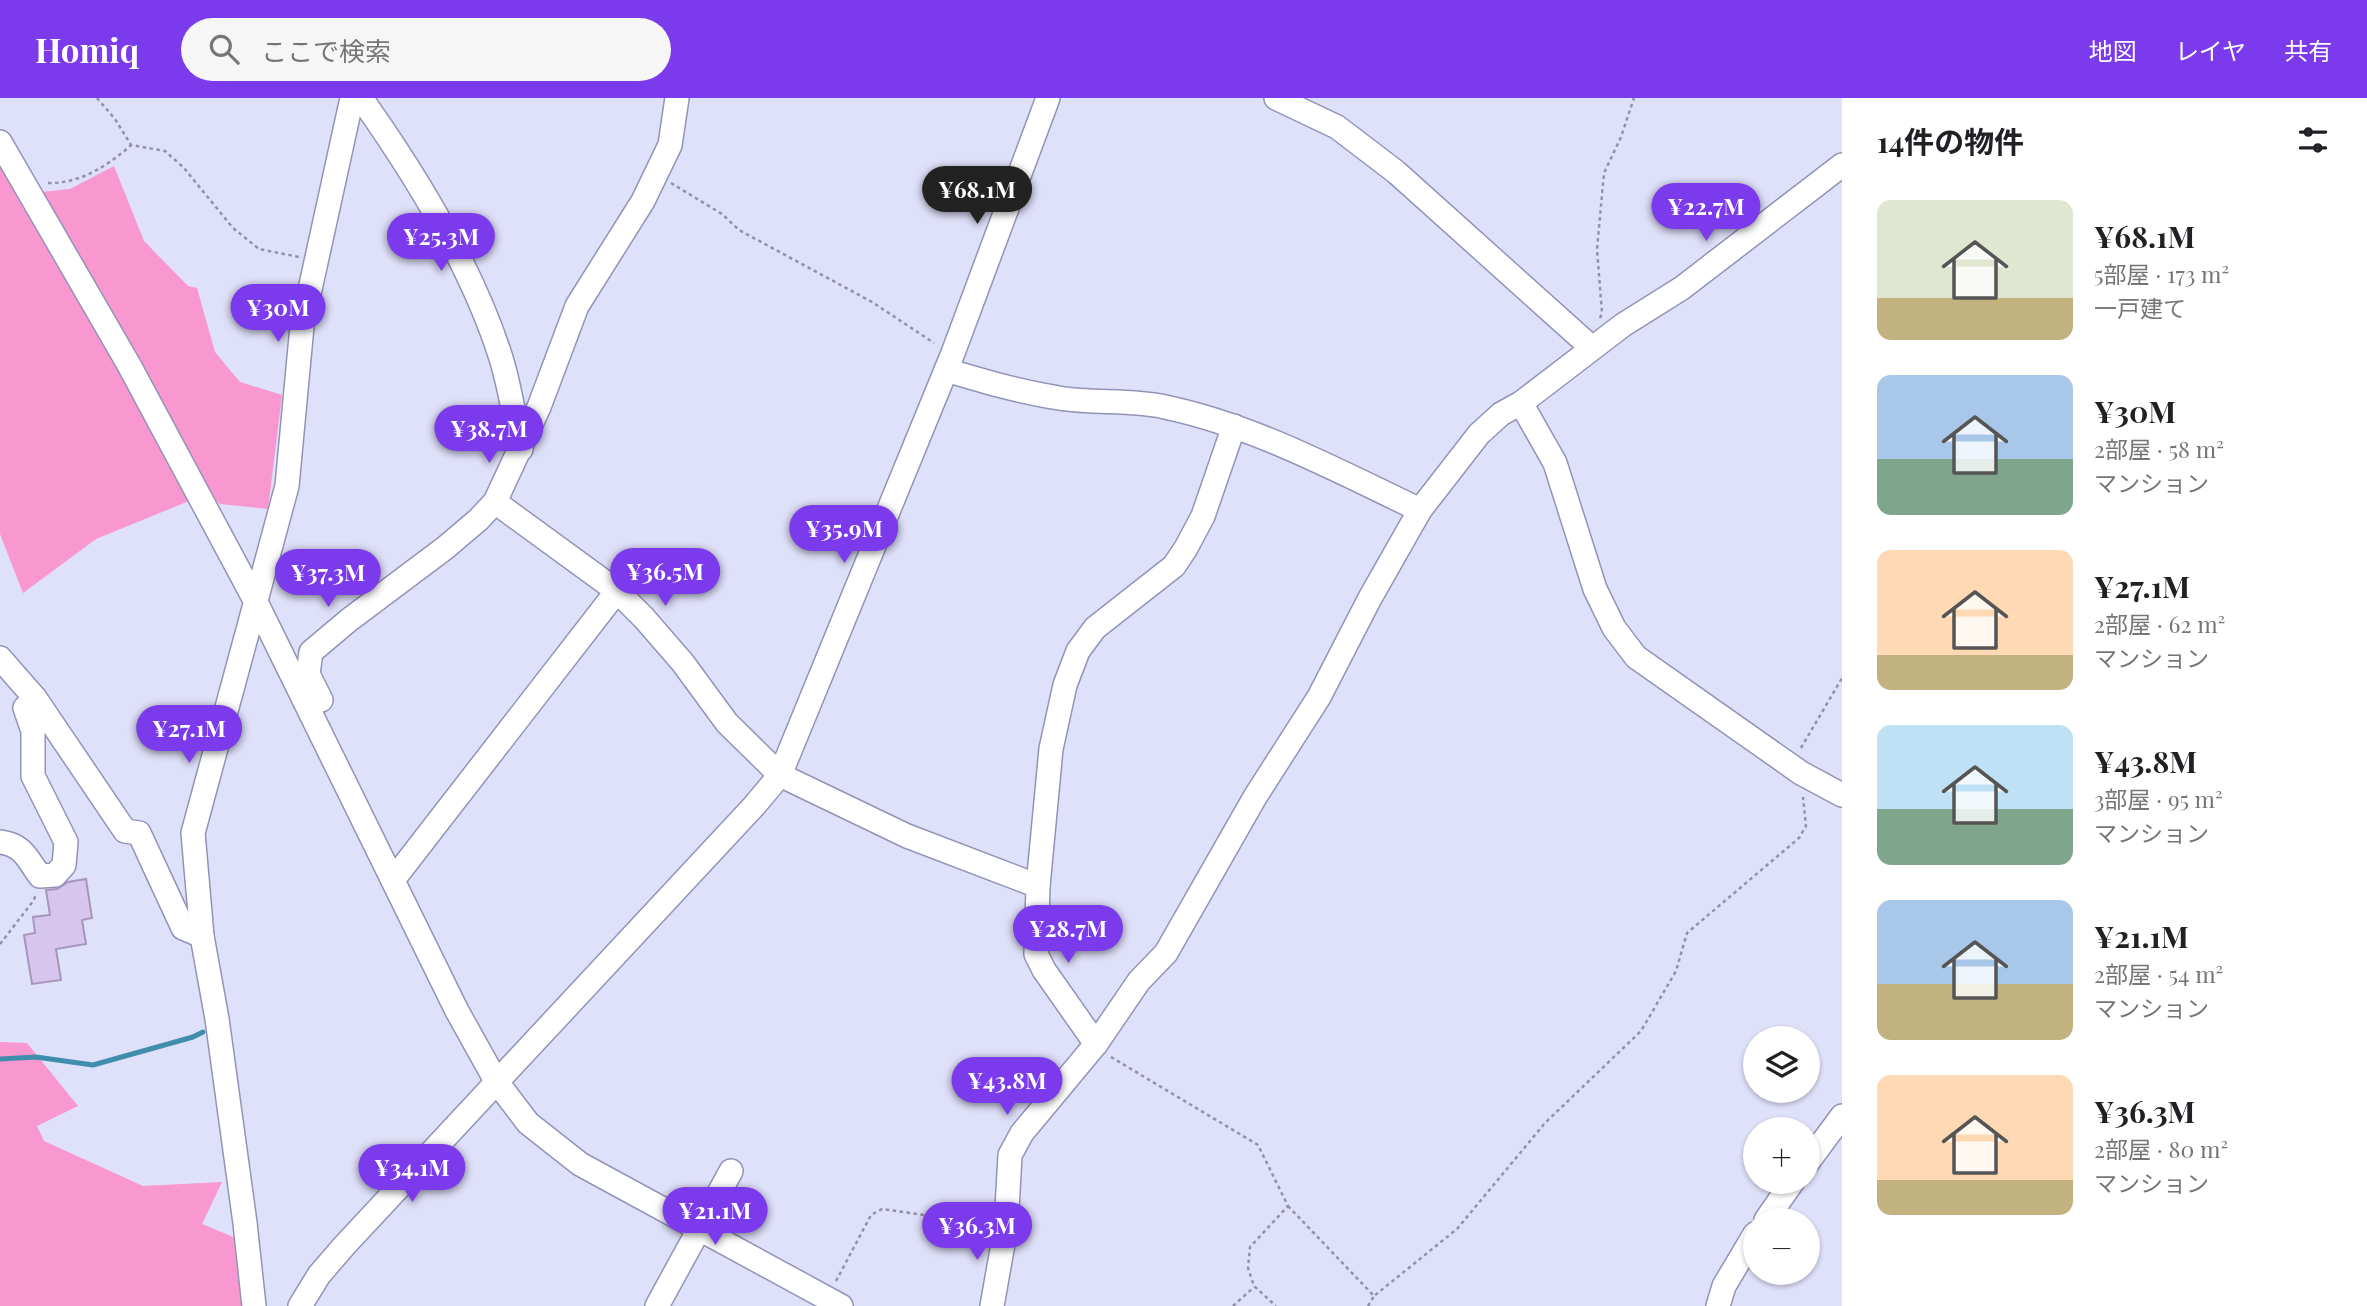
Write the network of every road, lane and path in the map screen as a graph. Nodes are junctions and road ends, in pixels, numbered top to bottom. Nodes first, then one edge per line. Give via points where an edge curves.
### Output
1 (96, 98) edge
2 (352, 98) edge
3 (360, 98) edge
4 (677, 98) edge
5 (1048, 98) edge
6 (1276, 98) edge
7 (1634, 98) edge
8 (0, 142) edge
9 (131, 145) junction
10 (1842, 165) edge
11 (656, 174) junction
12 (24, 183) junction
13 (316, 260) junction
14 (1592, 348) junction
15 (949, 362) junction
16 (1521, 403) junction
17 (1234, 426) junction
18 (522, 449) junction
19 (495, 502) junction
20 (1420, 510) junction
21 (617, 591) junction
22 (256, 602) junction
23 (0, 658) edge
24 (1842, 678) edge
25 (35, 698) junction
26 (1796, 769) junction
27 (341, 775) junction
28 (780, 775) junction
29 (1842, 795) edge
30 (0, 842) edge
31 (40, 876) junction
32 (393, 880) junction
33 (1038, 886) junction
34 (202, 936) junction
35 (0, 944) edge
36 (1096, 1044) junction
37 (496, 1081) junction
38 (1842, 1116) edge
39 (1820, 1146) edge
40 (731, 1171) dead end
41 (1288, 1206) junction
42 (1006, 1227) junction
43 (700, 1230) junction
44 (1743, 1254) edge
45 (1254, 1286) junction
46 (1374, 1296) junction
47 (834, 1302) edge
48 (254, 1306) edge
49 (300, 1306) edge
50 (657, 1306) edge
51 (992, 1306) edge
52 (1233, 1306) edge
53 (1276, 1306) edge
54 (1368, 1306) edge
55 (1718, 1306) edge

1 - 9 path
2 - 13 street
3 - 18 street via 402,156 471,283 500,356
4 - 11 street via 670,145
5 - 15 street
6 - 14 street via 1337,128 1396,173
7 - 14 path via 1604,173 1597,249 1602,313
8 - 12 street
9 - 12 path via 111,163 65,184
9 - 13 path via 165,151 233,228 259,249
10 - 14 street via 1682,288
11 - 15 path via 722,214 739,230 872,302 923,337
11 - 18 street via 577,306
12 - 22 street via 135,376
13 - 22 street via 302,326 287,486
14 - 16 street
15 - 17 street via 1000,386 1060,399 1163,406
15 - 28 street
16 - 20 street via 1479,434
16 - 26 street via 1555,463 1595,589 1614,628 1636,657
17 - 20 street
17 - 33 street via 1203,516 1174,566 1095,628 1078,651 1065,685 1051,749
18 - 19 street
19 - 21 street
19 - 27 street via 446,548 311,652 308,674 331,720
20 - 36 street via 1319,697 1255,797 1166,953 1139,981
21 - 28 street via 683,663 727,723
21 - 32 street
22 - 27 street
22 - 34 street via 194,833
23 - 25 street
24 - 26 path
25 - 31 street via 25,708 33,731 33,776 66,842 64,865 55,875
25 - 34 street via 125,831 139,833 183,928
26 - 29 street
26 - 46 path via 1806,825 1799,838 1686,933 1676,971 1641,1031 1545,1123 1457,1229
27 - 32 street
28 - 33 street via 907,836
28 - 37 street
30 - 31 street via 26,853
31 - 35 path via 34,900
32 - 37 street
33 - 36 street via 1036,954
34 - 48 street via 223,1059
36 - 41 path via 1100,1051 1258,1145
36 - 42 street via 1022,1133 1010,1155
37 - 43 street via 527,1123 580,1164
37 - 49 street via 344,1246
38 - 39 street
40 - 43 street
41 - 45 path via 1250,1247 1248,1268
41 - 46 path
42 - 47 path via 882,1209 871,1215
42 - 51 street
43 - 47 street
43 - 50 street
44 - 55 street
45 - 52 path
45 - 53 path
46 - 54 path

